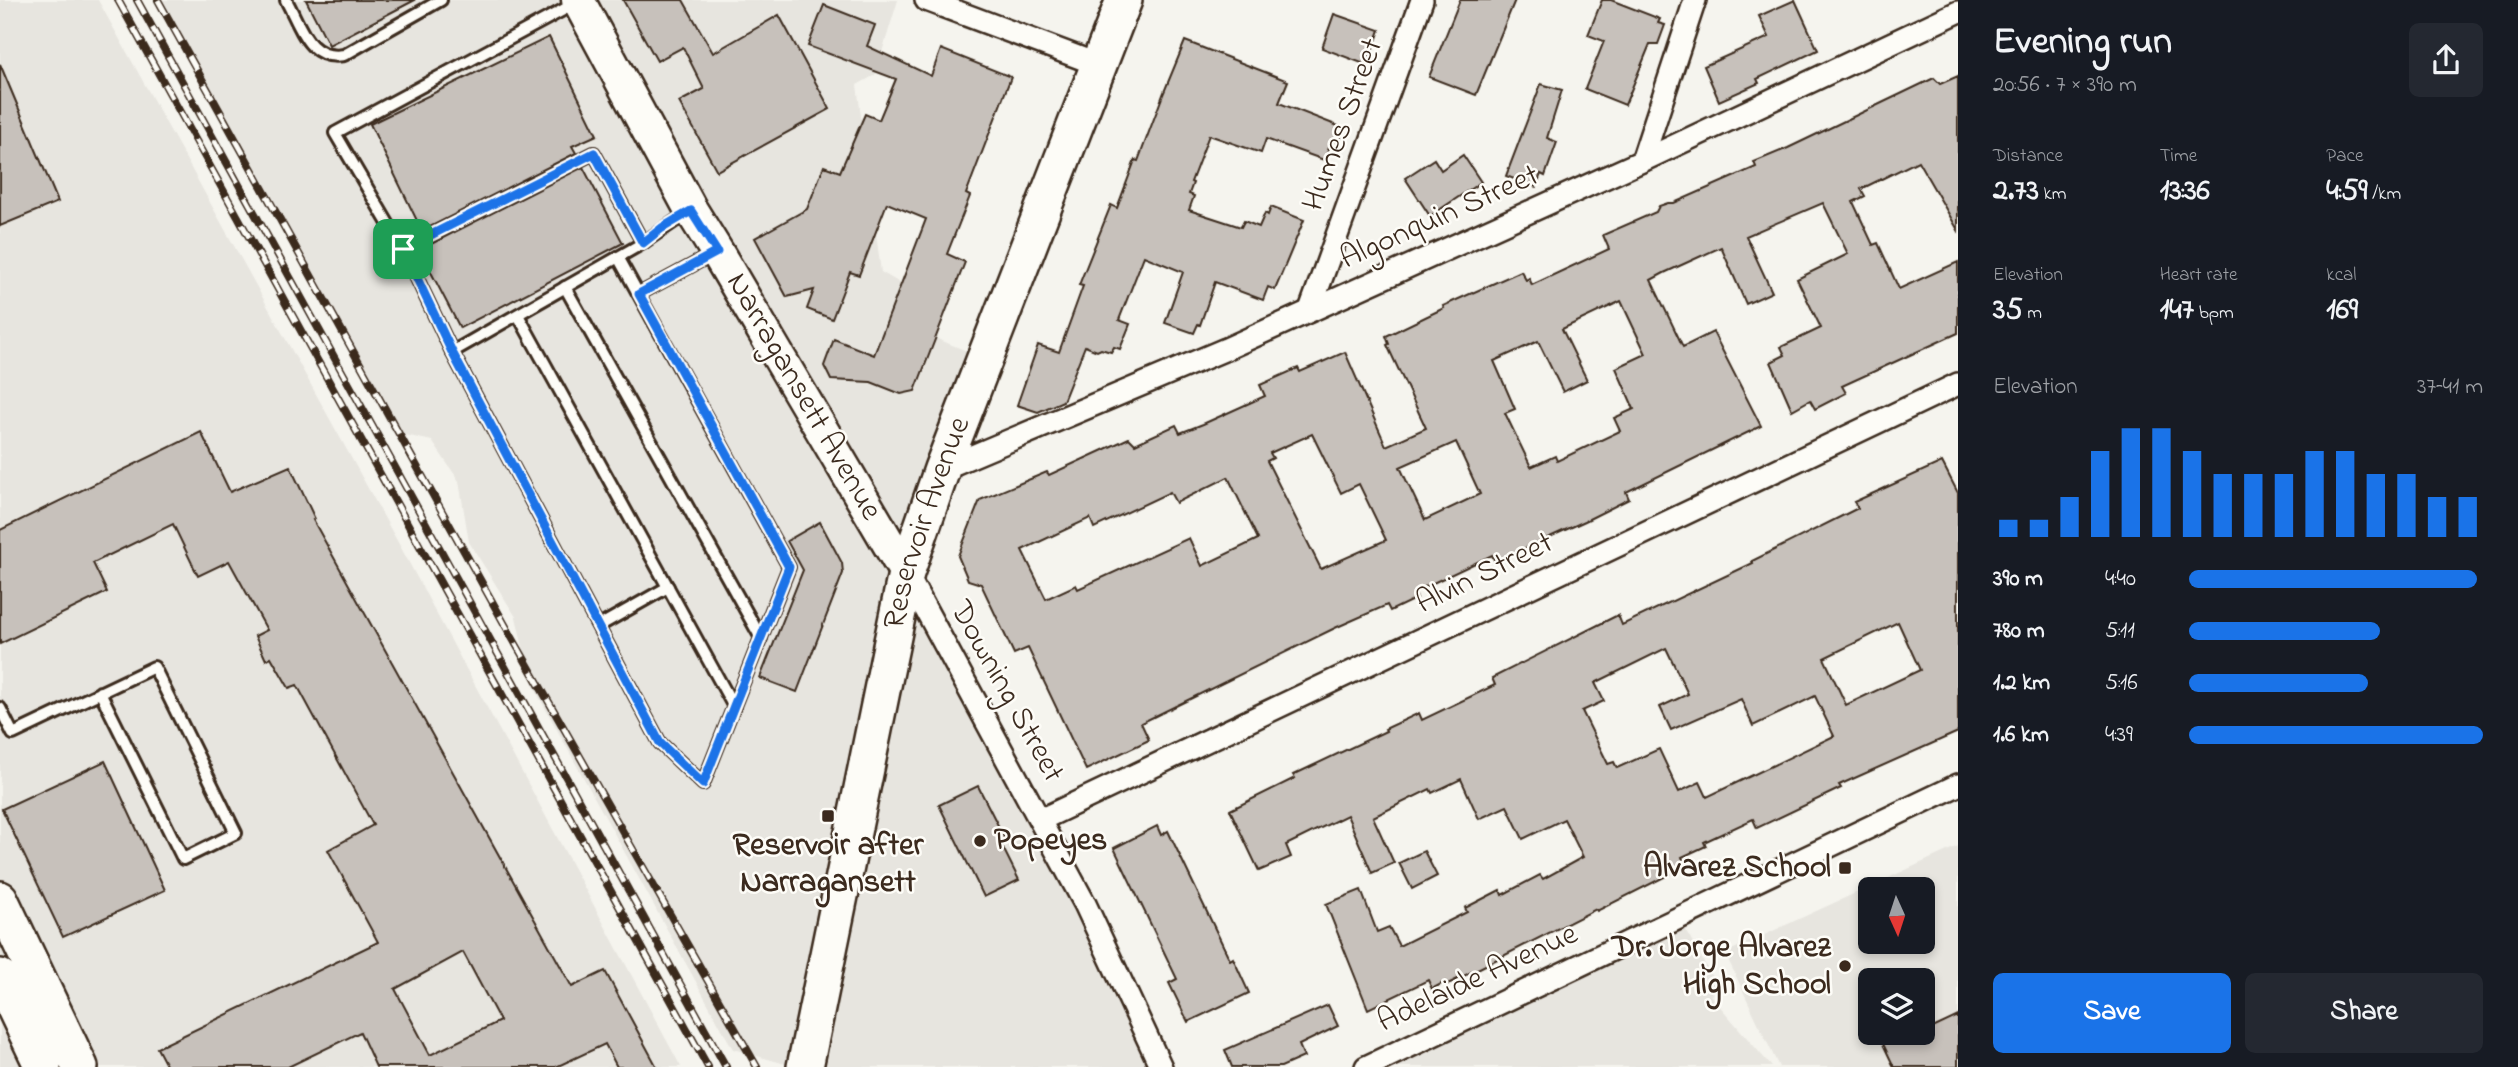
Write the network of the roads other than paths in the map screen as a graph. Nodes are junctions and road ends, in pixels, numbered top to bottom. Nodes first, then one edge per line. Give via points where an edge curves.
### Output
1 (286, 0) edge
2 (440, 0) edge
3 (926, 0) edge
4 (1124, 0) edge
5 (1422, 0) edge
6 (1695, 0) edge
7 (578, 1) edge
8 (1958, 12) edge
9 (1098, 65) junction
10 (1642, 161) junction
11 (691, 211) junction
12 (643, 243) junction
13 (403, 249) junction
14 (717, 252) junction
15 (618, 257) junction
16 (565, 287) junction
17 (639, 294) junction
18 (1310, 310) junction
19 (518, 315) junction
20 (452, 352) junction
21 (1958, 384) edge
22 (942, 470) junction
23 (906, 573) junction
24 (668, 587) junction
25 (598, 626) junction
26 (761, 638) junction
27 (100, 692) junction
28 (734, 707) junction
29 (0, 708) edge
30 (1958, 785) edge
31 (1040, 820) junction
32 (0, 899) edge
33 (0, 977) edge
34 (807, 1058) edge
35 (43, 1067) edge
36 (80, 1067) edge
37 (1161, 1067) edge
38 (1366, 1067) edge

1 - 2 lane via 314,50 330,57 344,55
3 - 9 street
4 - 9 main road, Reservoir Avenue
5 - 18 street, Humes Street
6 - 10 street
7 - 11 street, Narragansett Avenue
7 - 13 lane via 335,133
8 - 10 street, Algonquin Street
9 - 22 main road, Reservoir Avenue
10 - 18 street, Algonquin Street
11 - 12 lane
11 - 14 street, Narragansett Avenue
12 - 13 lane via 594,153
12 - 15 lane
13 - 20 lane
14 - 17 lane
14 - 23 street, Narragansett Avenue
15 - 16 lane
15 - 17 lane
16 - 19 lane
16 - 26 lane
17 - 26 lane via 789,567
18 - 22 street, Algonquin Street
19 - 20 lane
19 - 24 lane
20 - 25 lane
21 - 31 street, Alvin Street
22 - 23 main road, Reservoir Avenue
23 - 31 street, Downing Street
23 - 34 main road, Reservoir Avenue
24 - 25 lane
24 - 28 lane
25 - 28 lane via 660,743 703,784
26 - 28 lane
27 - 27 lane via 154,667 236,833 183,859
27 - 29 lane via 13,734
30 - 38 street, Adelaide Avenue
31 - 37 street, Downing Street
32 - 36 main road
33 - 35 main road

